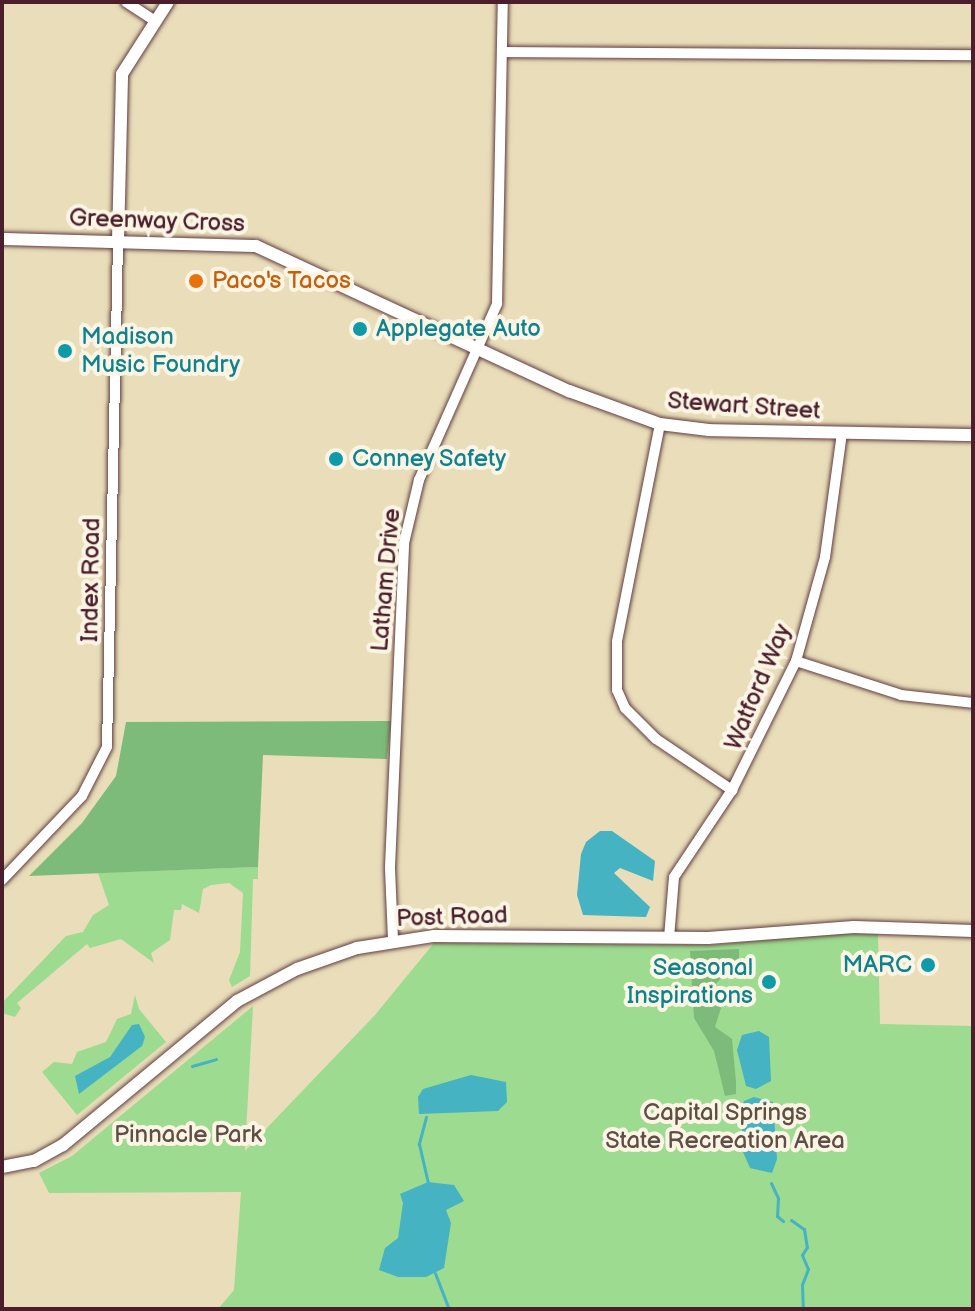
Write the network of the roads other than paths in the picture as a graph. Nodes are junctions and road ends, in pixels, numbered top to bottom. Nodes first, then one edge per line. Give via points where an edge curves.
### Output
1 (126, 2) edge
2 (168, 2) edge
3 (503, 2) edge
4 (154, 20) junction
5 (502, 52) junction
6 (973, 55) edge
7 (2, 239) edge
8 (118, 241) junction
9 (479, 349) junction
10 (660, 424) junction
11 (842, 433) junction
12 (973, 435) edge
13 (796, 661) junction
14 (973, 703) edge
15 (732, 790) junction
16 (2, 880) edge
17 (973, 931) edge
18 (669, 938) junction
19 (393, 940) junction
20 (2, 1167) edge

1 - 4 street
2 - 4 street
3 - 5 street, Latham Drive
4 - 8 street via 124,66 120,85
5 - 6 street
5 - 9 street, Latham Drive via 501,263 497,304
7 - 8 street, Greenway Cross
8 - 9 street, Greenway Cross via 262,248
8 - 16 street, Index Road via 107,747 82,796
9 - 10 street, Stewart Street via 618,412
9 - 19 street, Latham Drive via 419,480 404,543 390,867
10 - 11 street, Stewart Street
10 - 15 street via 617,642 617,690 625,708 656,739
11 - 12 street, Stewart Street
11 - 13 street, Watford Way via 825,557
13 - 14 street via 901,695
13 - 15 street, Watford Way
15 - 18 street, Watford Way via 674,877
17 - 18 street, Post Road via 854,927
18 - 19 street, Post Road
19 - 20 street, Post Road via 326,957 253,991 63,1145 34,1161

